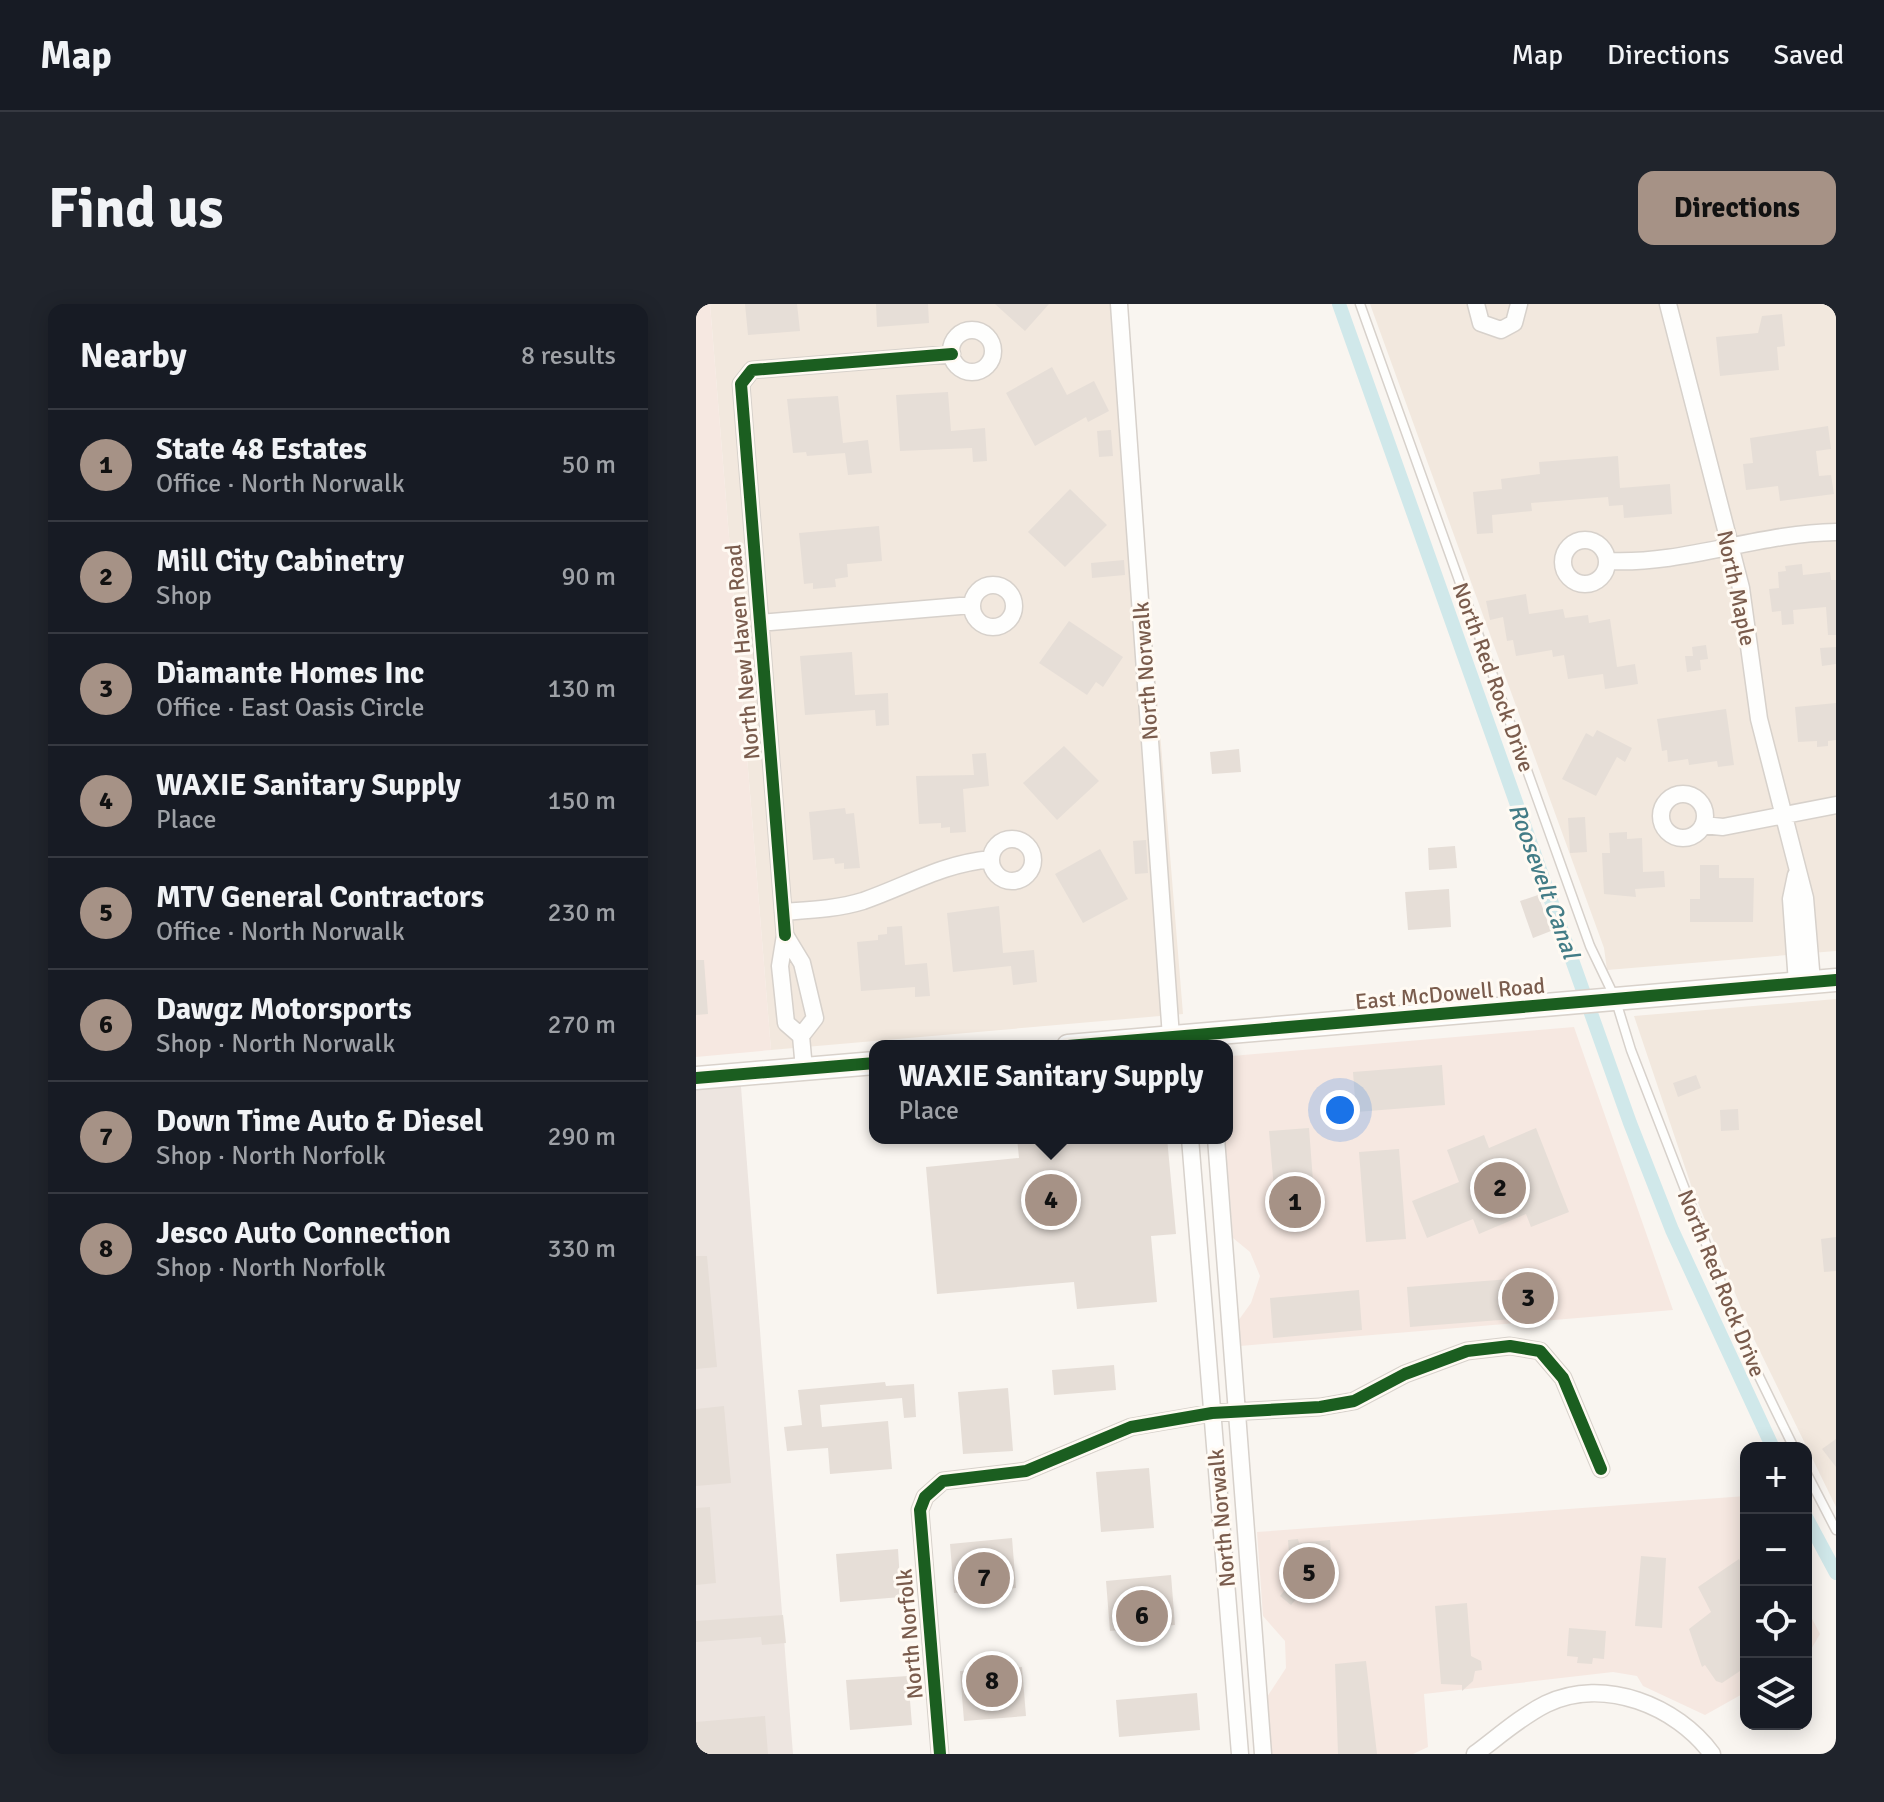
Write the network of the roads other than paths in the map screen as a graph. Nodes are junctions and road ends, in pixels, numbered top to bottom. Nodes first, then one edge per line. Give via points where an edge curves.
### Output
1 (1119, 304) edge
2 (1360, 304) edge
3 (1476, 304) edge
4 (1524, 304) edge
5 (1668, 304) edge
6 (952, 354) dead end
7 (1836, 532) edge
8 (1730, 547) junction
9 (1607, 561) dead end
10 (972, 605) dead end
11 (760, 623) junction
12 (1836, 805) edge
13 (1782, 816) junction
14 (1703, 825) dead end
15 (991, 859) dead end
16 (783, 912) junction
17 (785, 935) junction
18 (1836, 980) edge
19 (1804, 983) junction
20 (1612, 998) junction
21 (801, 1036) junction
22 (1190, 1040) edge
23 (1200, 1040) edge
24 (869, 1064) edge
25 (804, 1069) junction
26 (696, 1078) edge
27 (1191, 1144) edge
28 (1216, 1144) edge
29 (1224, 1413) junction
30 (1791, 1442) edge
31 (1601, 1469) dead end
32 (1812, 1484) edge
33 (1836, 1530) edge
34 (1255, 1655) junction
35 (1232, 1658) junction
36 (940, 1754) edge
37 (1240, 1754) edge
38 (1263, 1754) edge
39 (1475, 1754) edge
40 (1712, 1754) edge

1 - 22 street, North Norwalk
2 - 20 lane, North Red Rock Drive
3 - 4 street via 1481,323 1494,329 1514,323
5 - 8 street, North Maple
6 - 11 street, North New Haven Road via 752,370 741,384
7 - 8 street
8 - 9 street via 1667,559
8 - 13 street, North Maple via 1747,621 1759,719
10 - 11 street
11 - 16 street, North New Haven Road
12 - 13 street
13 - 14 street via 1723,827
13 - 19 street, North Maple via 1805,898
15 - 16 street via 939,868 836,908
16 - 17 street, North New Haven Road
17 - 21 street, North New Haven Road via 780,966 786,1023
17 - 21 street, North New Haven Road via 802,963 815,1018
18 - 19 main road, East McDowell Road
19 - 20 main road, East McDowell Road
20 - 23 main road, East McDowell Road
20 - 30 lane, North Red Rock Drive via 1751,1360
21 - 25 street, North New Haven Road
24 - 25 main road
25 - 26 main road
27 - 29 street, North Norwalk
28 - 29 street, North Norwalk
29 - 31 street via 1354,1401 1405,1374 1467,1351 1510,1346 1540,1351 1563,1378
29 - 34 street, North Norwalk
29 - 35 street, North Norwalk
29 - 36 street, North Norfolk via 1131,1427 1026,1471 943,1481 925,1497 920,1510
32 - 33 lane
34 - 35 street
34 - 38 street, North Norwalk
35 - 37 street, North Norwalk
39 - 40 street via 1548,1703 1604,1694 1678,1720

